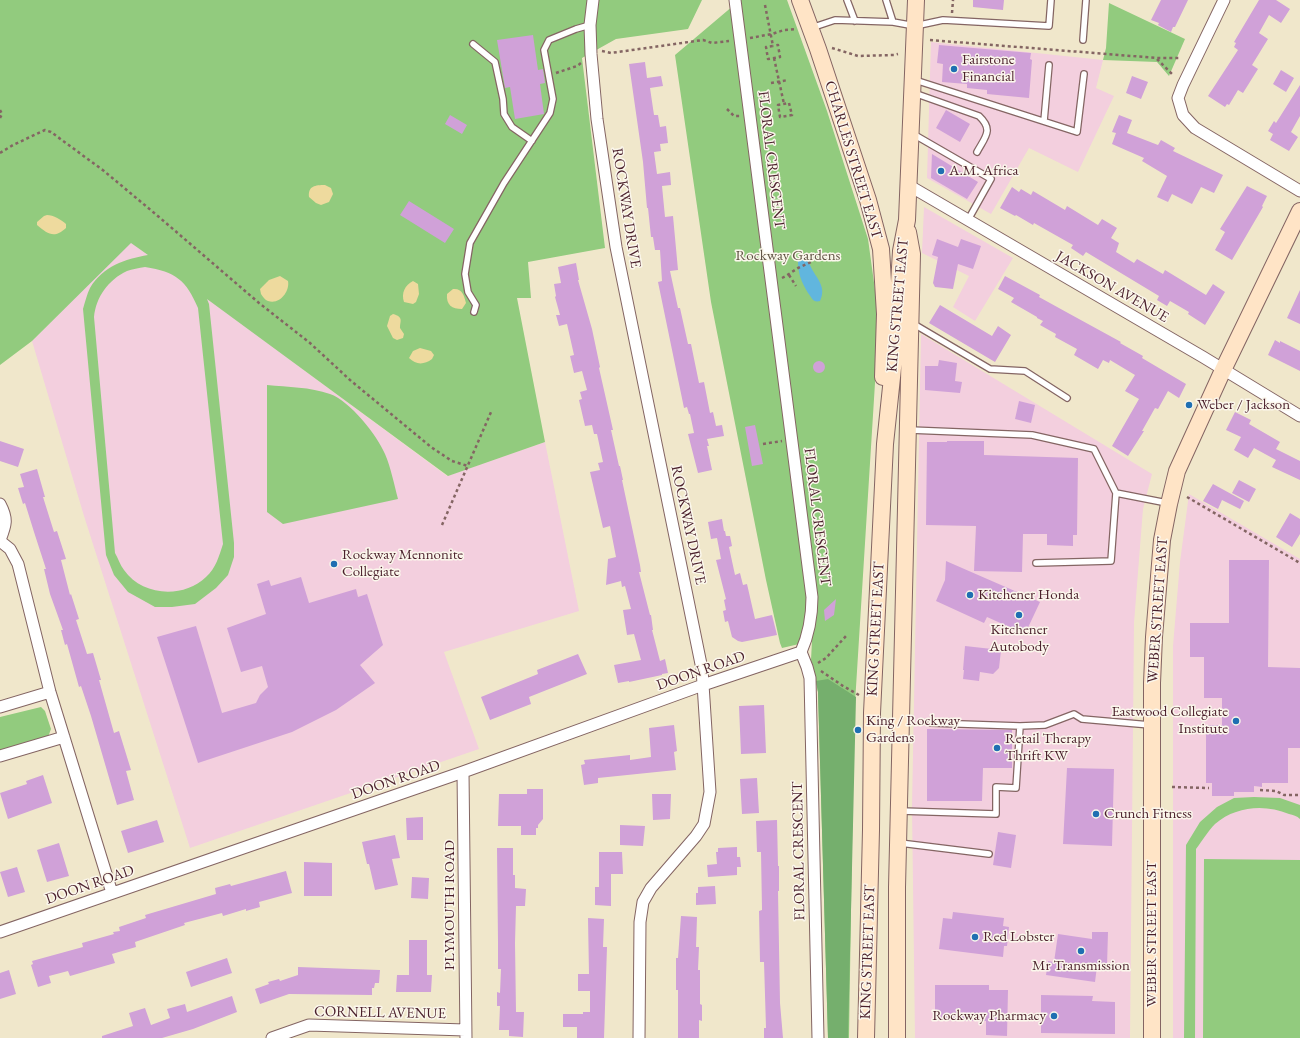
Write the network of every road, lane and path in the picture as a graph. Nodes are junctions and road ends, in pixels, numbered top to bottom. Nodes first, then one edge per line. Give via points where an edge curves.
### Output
1 (593, 0) edge
2 (735, 0) edge
3 (800, 0) edge
4 (847, 0) edge
5 (886, 0) edge
6 (916, 0) edge
7 (1051, 0) edge
8 (1086, 0) edge
9 (1224, 0) edge
10 (765, 5) dead end
11 (855, 21) junction
12 (893, 22) junction
13 (590, 25) junction
14 (915, 26) junction
15 (805, 30) junction
16 (770, 34) junction
17 (749, 38) dead end
18 (733, 40) dead end
19 (930, 40) dead end
20 (1083, 40) dead end
21 (473, 44) dead end
22 (772, 46) junction
23 (827, 49) dead end
24 (591, 54) junction
25 (898, 54) dead end
26 (774, 58) junction
27 (1157, 58) junction
28 (1179, 58) dead end
29 (1050, 65) dead end
30 (1084, 74) dead end
31 (1172, 74) dead end
32 (549, 75) junction
33 (788, 80) dead end
34 (779, 82) junction
35 (771, 83) dead end
36 (912, 86) junction
37 (784, 104) junction
38 (0, 110) edge
39 (0, 118) edge
40 (1044, 121) junction
41 (910, 132) junction
42 (532, 141) junction
43 (977, 152) dead end
44 (0, 153) edge
45 (908, 185) junction
46 (1300, 190) edge
47 (1300, 211) edge
48 (907, 220) junction
49 (968, 220) junction
50 (810, 254) dead end
51 (789, 275) junction
52 (771, 279) junction
53 (796, 286) dead end
54 (474, 312) dead end
55 (910, 322) junction
56 (1223, 370) junction
57 (1067, 398) dead end
58 (491, 412) dead end
59 (1300, 416) edge
60 (908, 430) junction
61 (792, 439) junction
62 (763, 444) dead end
63 (885, 444) junction
64 (468, 466) junction
65 (1116, 493) junction
66 (1187, 497) dead end
67 (0, 504) edge
68 (1169, 504) junction
69 (442, 525) dead end
70 (0, 540) edge
71 (1036, 563) dead end
72 (1300, 563) edge
73 (846, 636) dead end
74 (801, 652) junction
75 (703, 685) junction
76 (50, 692) junction
77 (861, 696) dead end
78 (0, 707) edge
79 (930, 723) dead end
80 (1153, 725) junction
81 (1020, 726) junction
82 (64, 737) junction
83 (0, 756) edge
84 (463, 772) junction
85 (1172, 788) dead end
86 (1209, 788) dead end
87 (1260, 790) dead end
88 (1300, 795) edge
89 (899, 811) junction
90 (898, 842) junction
91 (989, 854) dead end
92 (112, 893) junction
93 (0, 932) edge
94 (465, 1034) edge
95 (272, 1038) edge
96 (639, 1038) edge
97 (818, 1038) edge
98 (866, 1038) edge
99 (897, 1038) edge
100 (1152, 1038) edge

1 - 13 street, ROCKWAY DRIVE
2 - 52 street, FLORAL CRESCENT
3 - 15 main road, CHARLES STREET EAST
4 - 11 lane
5 - 12 lane
6 - 14 main road, KING STREET EAST
7 - 14 lane via 1049,26 943,20
8 - 20 lane
9 - 46 street via 1178,98 1183,115 1195,128
10 - 16 path
11 - 12 lane
11 - 15 lane via 836,20
12 - 14 lane
13 - 24 street, ROCKWAY DRIVE
13 - 32 lane via 549,40 544,50
14 - 36 main road, KING STREET EAST
15 - 16 path via 784,30
15 - 63 main road, CHARLES STREET EAST via 868,200 881,249 885,314 882,373
16 - 17 path
16 - 22 path
18 - 24 path via 712,44 703,40
19 - 27 path
21 - 42 lane via 495,62 504,114 508,121 512,127
22 - 26 path via 766,47 768,59
22 - 26 path via 778,45 780,57
23 - 25 path via 833,48 858,56
24 - 32 path via 577,66
24 - 75 street, ROCKWAY DRIVE via 597,119 616,247 702,668
26 - 34 path
27 - 28 path
27 - 31 path
29 - 40 lane
30 - 40 lane via 1077,132
32 - 42 lane via 553,99 550,113
33 - 34 path
34 - 35 path
34 - 37 path
36 - 40 lane
36 - 41 main road, KING STREET EAST
36 - 43 lane via 979,116 988,126 988,132
37 - 37 path via 778,105 780,117 792,114 789,103
38 - 39 path
41 - 45 main road, KING STREET EAST
41 - 49 lane via 991,179
42 - 54 lane via 504,183 470,243 464,274 468,292 476,305
44 - 64 path via 45,130 51,132 104,171 259,303 310,342 350,380 431,447 452,462
45 - 48 main road, KING STREET EAST
45 - 49 street, JACKSON AVENUE
47 - 56 main road, WEBER STREET EAST
48 - 55 main road, KING STREET EAST via 912,254
48 - 63 main road, KING STREET EAST via 901,251 895,349
49 - 56 street, JACKSON AVENUE
50 - 51 path via 813,261
51 - 52 path
51 - 53 path
52 - 61 street, FLORAL CRESCENT
55 - 57 lane via 990,369 1025,371
55 - 60 main road, KING STREET EAST
56 - 59 street, JACKSON AVENUE
56 - 68 main road, WEBER STREET EAST via 1177,471
58 - 64 path
60 - 65 lane via 1032,435 1094,449
60 - 89 main road, KING STREET EAST
61 - 62 path
61 - 74 street, FLORAL CRESCENT via 812,597 812,615 807,640
63 - 98 main road, KING STREET EAST via 872,713
64 - 69 path
65 - 68 lane
65 - 71 lane via 1111,561
66 - 72 path
67 - 70 street via 6,515 6,525
68 - 80 main road, WEBER STREET EAST via 1162,540 1155,622
70 - 76 street via 10,549 18,564
73 - 77 path via 826,658 815,664 817,668
74 - 75 street, DOON ROAD
74 - 97 street, FLORAL CRESCENT via 810,678
75 - 84 street, DOON ROAD
75 - 96 street, ROCKWAY DRIVE via 710,792 704,824 651,888 643,902 640,922
76 - 78 street
76 - 82 street
79 - 81 lane
80 - 81 lane via 1082,719 1074,714 1045,725
80 - 100 main road, WEBER STREET EAST
81 - 89 lane via 1016,788 996,787 996,814
82 - 83 street
82 - 92 street
84 - 92 street, DOON ROAD
84 - 94 street, PLYMOUTH ROAD
85 - 86 path
87 - 88 path
89 - 90 main road, KING STREET EAST
90 - 91 lane
90 - 99 main road, KING STREET EAST
92 - 93 street, DOON ROAD
94 - 95 street, CORNELL AVENUE via 309,1025

